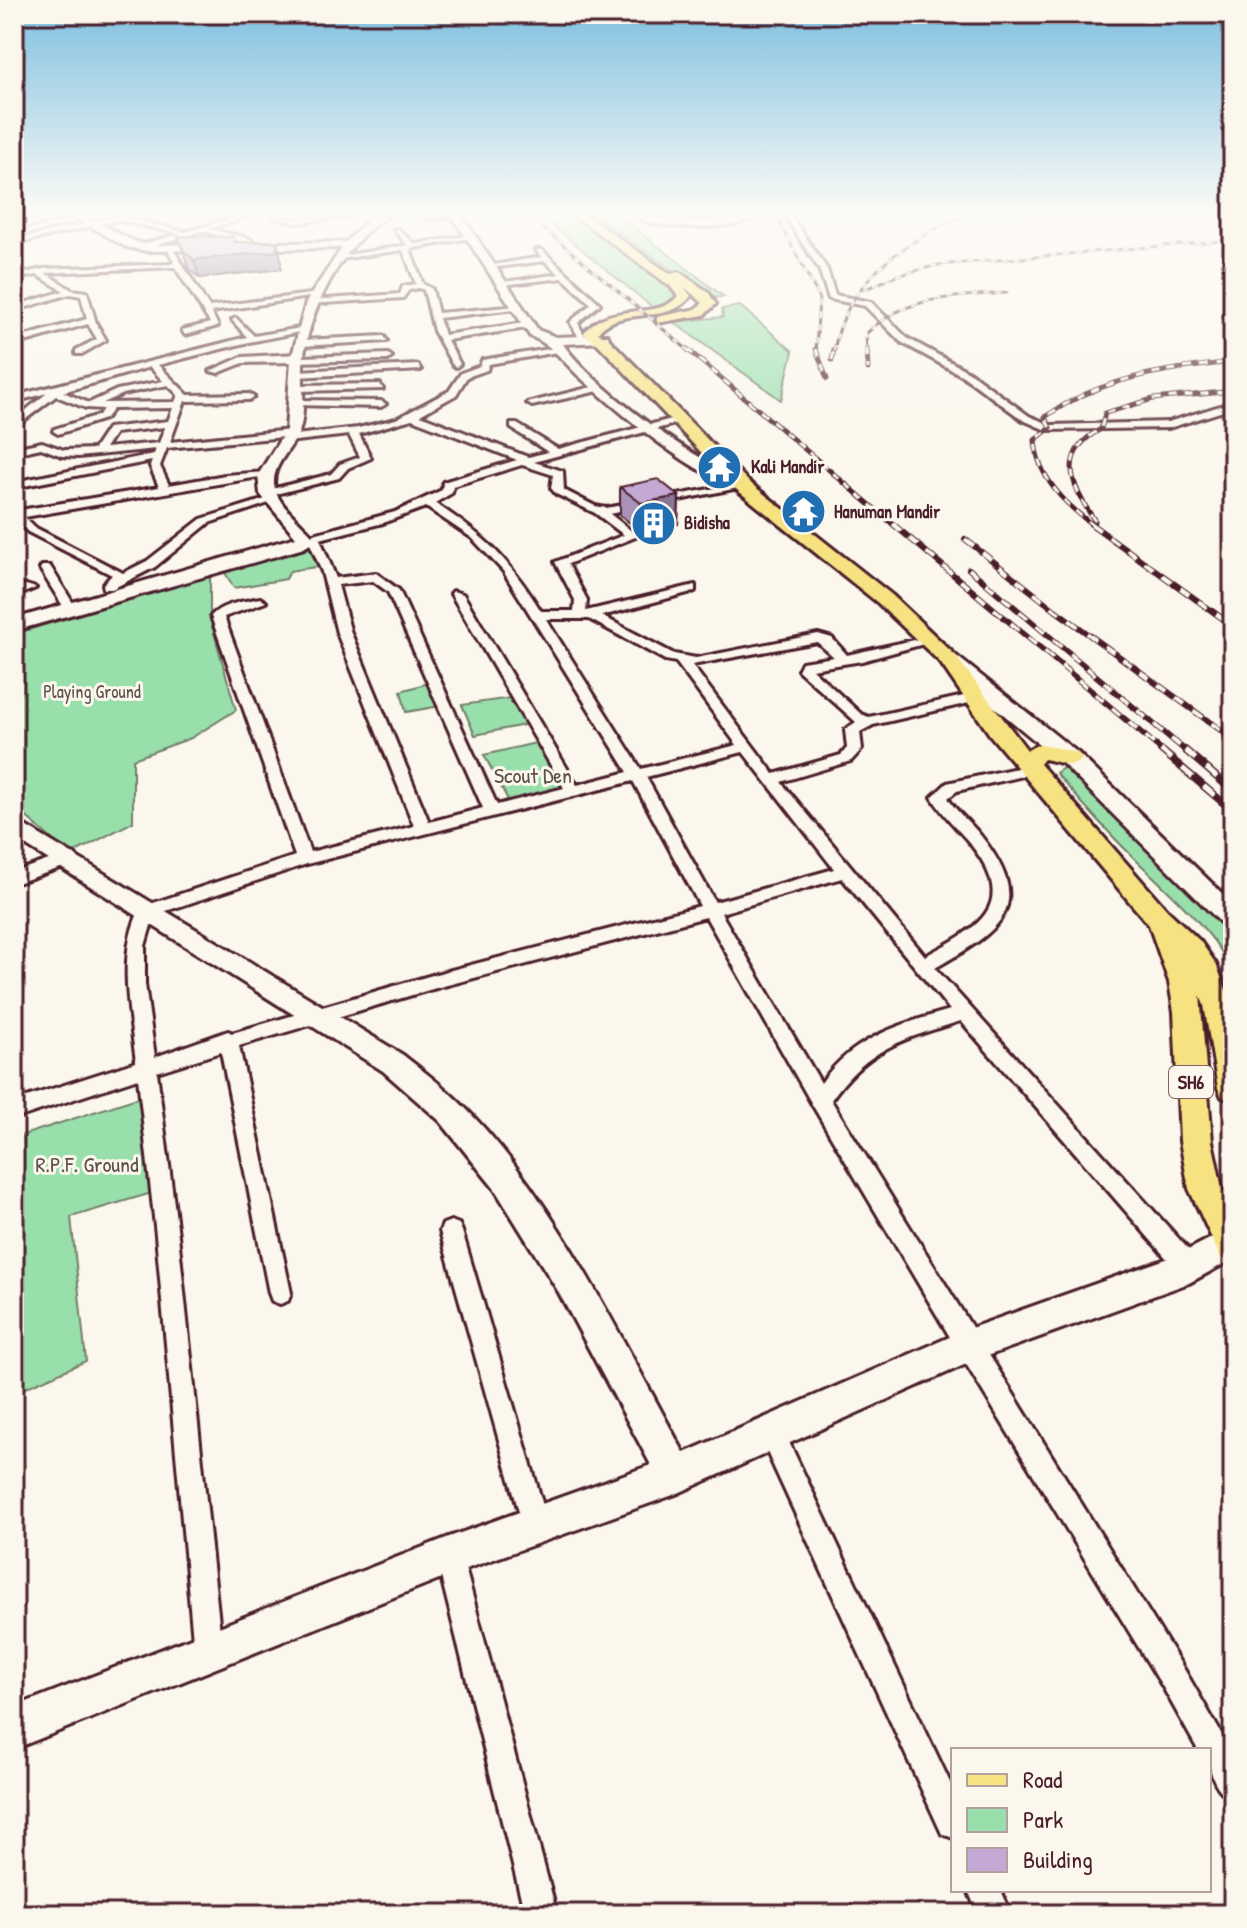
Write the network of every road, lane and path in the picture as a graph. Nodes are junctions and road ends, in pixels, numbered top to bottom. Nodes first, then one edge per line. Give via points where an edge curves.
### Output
1 (88, 306) edge
2 (204, 306) edge
3 (247, 306) edge
4 (313, 306) edge
5 (432, 306) edge
6 (594, 306) edge
7 (668, 306) edge
8 (693, 306) edge
9 (707, 306) edge
10 (870, 306) edge
11 (519, 308) joint
12 (705, 309) junction
13 (207, 310) junction
14 (435, 316) junction
15 (92, 320) junction
16 (236, 320) dead end
17 (530, 325) junction
18 (185, 332) dead end
19 (252, 338) junction
20 (441, 338) junction
21 (384, 339) dead end
22 (596, 339) junction
23 (14, 342) edge
24 (557, 345) junction
25 (79, 352) dead end
26 (388, 357) dead end
27 (152, 364) junction
28 (456, 364) dead end
29 (299, 365) junction
30 (418, 368) dead end
31 (215, 371) dead end
32 (171, 382) junction
33 (380, 387) dead end
34 (600, 388) junction
35 (60, 389) junction
36 (249, 397) dead end
37 (14, 399) edge
38 (182, 402) junction
39 (532, 403) dead end
40 (381, 404) dead end
41 (1233, 405) edge
42 (89, 406) junction
43 (109, 407) junction
44 (412, 415) junction
45 (679, 420) junction
46 (173, 423) junction
47 (14, 425) edge
48 (514, 426) dead end
49 (651, 426) junction
50 (58, 431) dead end
51 (352, 431) junction
52 (289, 436) junction
53 (162, 450) junction
54 (14, 451) edge
55 (97, 452) junction
56 (555, 452) junction
57 (523, 460) junction
58 (84, 473) junction
59 (266, 475) junction
60 (741, 483) junction
61 (14, 485) edge
62 (166, 491) junction
63 (270, 497) junction
64 (93, 502) junction
65 (426, 502) junction
66 (599, 511) junction
67 (15, 515) edge
68 (309, 537) junction
69 (46, 569) dead end
70 (331, 582) junction
71 (30, 588) dead end
72 (691, 588) dead end
73 (106, 591) junction
74 (14, 593) edge
75 (457, 594) dead end
76 (260, 602) dead end
77 (70, 608) junction
78 (586, 613) junction
79 (536, 615) junction
80 (14, 625) edge
81 (926, 639) junction
82 (947, 658) junction
83 (844, 660) junction
84 (682, 661) junction
85 (973, 698) junction
86 (868, 722) junction
87 (746, 747) junction
88 (1070, 758) junction
89 (1029, 768) junction
90 (638, 776) junction
91 (771, 780) junction
92 (573, 791) junction
93 (492, 811) junction
94 (14, 827) edge
95 (423, 828) junction
96 (69, 859) junction
97 (304, 859) junction
98 (844, 872) junction
99 (14, 878) edge
100 (147, 911) junction
101 (710, 912) junction
102 (1157, 917) junction
103 (1233, 919) edge
104 (923, 966) junction
105 (964, 1013) junction
106 (314, 1015) junction
107 (228, 1039) junction
108 (145, 1067) junction
109 (1233, 1088) edge
110 (820, 1100) junction
111 (14, 1110) edge
112 (451, 1231) dead end
113 (1232, 1244) edge
114 (1189, 1267) junction
115 (280, 1293) dead end
116 (968, 1346) junction
117 (771, 1432) junction
118 (676, 1475) junction
119 (536, 1526) junction
120 (449, 1556) junction
121 (208, 1651) junction
122 (14, 1728) edge
123 (1233, 1784) edge
124 (951, 1819) edge
125 (985, 1892) edge
126 (541, 1914) edge
127 (995, 1914) edge

1 - 15 street
2 - 13 street
3 - 13 street
4 - 29 street
5 - 14 street
6 - 22 street via 574,322
7 - 22 main road via 608,320 590,331
8 - 12 main road
9 - 12 main road
10 - 41 street via 904,340 966,374 1038,425 1169,425
11 - 14 street
11 - 17 street
12 - 22 main road via 624,326
13 - 18 street via 215,324
14 - 20 street
15 - 23 street
15 - 25 street via 102,341
16 - 19 street
17 - 20 street
17 - 24 street
19 - 27 street
19 - 29 street
20 - 28 street
21 - 29 street
22 - 24 street
22 - 45 main road, SH6
24 - 34 street
24 - 44 street via 485,362 484,368 464,375 453,393 435,397
26 - 29 street
27 - 32 street
27 - 35 street
29 - 30 street
29 - 31 street via 242,360
29 - 33 street
29 - 40 street
29 - 52 street
32 - 38 street
32 - 42 street via 120,392
34 - 39 street
34 - 49 street
35 - 37 street
35 - 42 street
35 - 47 street
36 - 38 street
38 - 43 street
38 - 46 street
42 - 43 street
43 - 50 street via 102,417
44 - 51 street
44 - 57 street
45 - 49 street
45 - 60 main road, SH6
46 - 53 street
46 - 55 street via 112,430
48 - 56 street
49 - 56 street
49 - 60 street via 713,472
51 - 52 street
51 - 63 street via 366,458 328,478
52 - 53 street
52 - 59 street
53 - 55 street
53 - 58 street
53 - 62 street via 155,466
54 - 55 street via 42,445 68,454
56 - 57 street
57 - 65 street via 452,481 445,486 448,491
57 - 66 street via 559,473 560,492
58 - 61 street via 59,473
58 - 64 street
59 - 62 street
59 - 63 street
60 - 66 street
60 - 81 main road, SH6 via 885,599
62 - 64 street
63 - 68 street
63 - 73 street via 205,521
64 - 67 street
65 - 68 street
65 - 79 street via 494,553
66 - 78 street via 632,536 561,562
67 - 73 street via 32,530 116,572
68 - 70 street
68 - 73 street
69 - 77 street
70 - 93 street via 376,577 393,590
70 - 95 street via 344,633
71 - 74 street
72 - 78 street
73 - 77 street
75 - 92 street
76 - 97 street via 217,616
77 - 80 street
78 - 79 street
78 - 84 street
79 - 90 street
81 - 82 main road, SH6
81 - 83 street
82 - 85 main road, SH6
82 - 88 street
83 - 84 street via 818,638 713,660
83 - 86 street via 807,665 805,670
84 - 87 street
85 - 86 street
85 - 89 main road, SH6
86 - 91 street via 852,730 855,749 846,758
87 - 90 street
87 - 91 street
88 - 89 main road via 1039,751 1032,755
88 - 103 street
89 - 102 main road, SH6
89 - 104 street via 952,787 940,797 995,867 1003,887 1002,906 979,935
90 - 92 street
90 - 101 street
91 - 98 street
92 - 93 street
93 - 95 street
94 - 96 street
95 - 97 street
96 - 99 street
96 - 100 street
97 - 100 street
98 - 101 street
98 - 104 street
100 - 106 street
100 - 108 street via 136,946
101 - 106 street
101 - 110 street
102 - 109 main road, SH6 via 1190,948 1206,972 1218,1005
102 - 113 main road, SH6 via 1189,1012 1196,1141 1206,1189
104 - 105 street
105 - 110 street via 860,1050
105 - 114 street
106 - 107 street
106 - 118 street via 404,1073 450,1112 505,1178 570,1280
107 - 108 street
107 - 115 street
108 - 111 street
108 - 121 street
110 - 116 street
112 - 119 street
113 - 114 street
114 - 116 street
116 - 117 street
116 - 123 street
117 - 118 street
117 - 124 street
118 - 119 street
119 - 120 street
120 - 121 street
120 - 126 street
121 - 122 street
125 - 127 street

